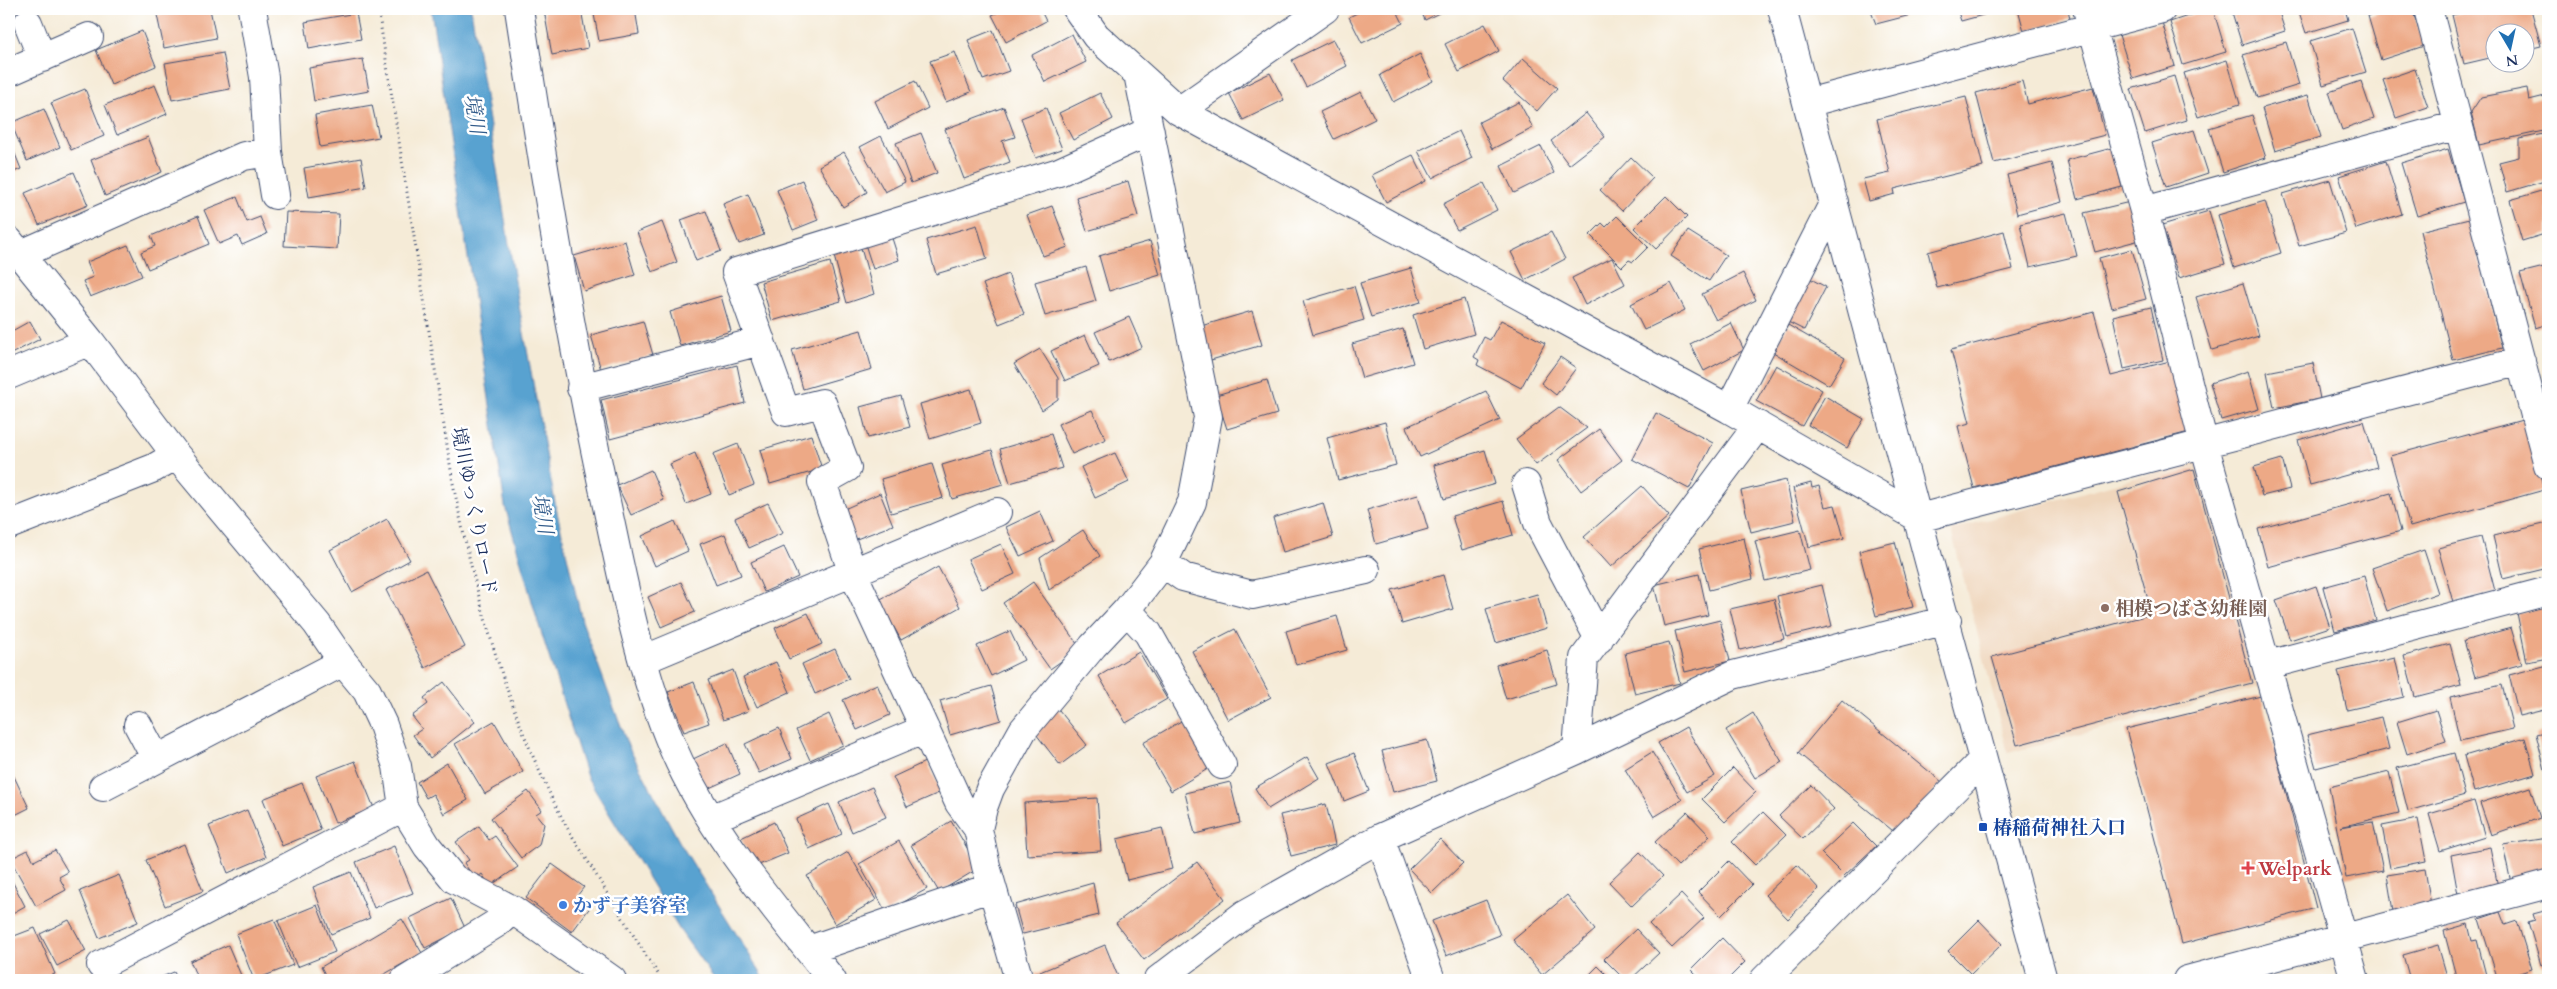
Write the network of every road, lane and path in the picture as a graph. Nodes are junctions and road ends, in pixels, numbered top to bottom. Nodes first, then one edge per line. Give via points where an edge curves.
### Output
1 (252, 9) edge
2 (378, 9) edge
3 (519, 9) edge
4 (1077, 9) edge
5 (1325, 9) edge
6 (1782, 9) edge
7 (2162, 9) edge
8 (2428, 9) edge
9 (2089, 19) edge
10 (28, 23) dead end
11 (89, 37) dead end
12 (42, 58) junction
13 (9, 72) edge
14 (1138, 74) junction
15 (1807, 103) junction
16 (1179, 111) junction
17 (2458, 126) junction
18 (1150, 131) junction
19 (268, 152) junction
20 (274, 195) dead end
21 (1834, 202) junction
22 (2144, 211) junction
23 (14, 248) edge
24 (90, 341) junction
25 (761, 341) junction
26 (2521, 362) junction
27 (9, 375) edge
28 (581, 388) junction
29 (1729, 409) junction
30 (1758, 425) junction
31 (2204, 444) junction
32 (176, 455) junction
33 (2548, 465) edge
34 (1526, 484) dead end
35 (997, 512) dead end
36 (1919, 518) junction
37 (9, 525) edge
38 (1163, 563) junction
39 (1366, 570) dead end
40 (852, 572) junction
41 (2548, 591) edge
42 (1127, 610) junction
43 (1947, 620) junction
44 (1598, 639) junction
45 (643, 660) junction
46 (343, 662) junction
47 (2268, 665) junction
48 (138, 725) dead end
49 (925, 729) junction
50 (1577, 750) junction
51 (156, 759) junction
52 (1982, 761) junction
53 (1222, 765) dead end
54 (102, 787) dead end
55 (403, 807) junction
56 (711, 819) junction
57 (978, 829) junction
58 (1380, 838) junction
59 (2548, 884) edge
60 (992, 887) junction
61 (513, 910) junction
62 (2344, 938) junction
63 (808, 950) junction
64 (101, 965) dead end
65 (405, 980) edge
66 (612, 980) edge
67 (662, 980) edge
68 (832, 980) edge
69 (1019, 980) edge
70 (1158, 980) edge
71 (1431, 980) edge
72 (1764, 980) edge
73 (2043, 980) edge
74 (2188, 980) edge
75 (2355, 980) edge

1 - 19 street via 264,77
2 - 67 path, 境川ゆっくりロード via 453,483 484,620 510,700 562,818
3 - 28 street via 548,204
4 - 14 street via 1096,36
5 - 16 street
6 - 15 street
7 - 9 street
8 - 17 street
9 - 15 street
9 - 22 street
10 - 12 street
11 - 12 street
12 - 13 street
14 - 16 street
14 - 18 street
15 - 21 street
16 - 29 street
17 - 22 street
17 - 26 street
18 - 25 street via 1059,172 736,272
18 - 38 street via 1208,417 1192,502
19 - 20 street
19 - 23 street via 244,156
21 - 29 street
21 - 36 street
22 - 31 street
23 - 24 street
24 - 27 street
24 - 32 street
25 - 28 street
25 - 40 street via 786,412 822,403 846,468 822,482
26 - 31 street
26 - 33 street
28 - 45 street
29 - 30 street
30 - 36 street
30 - 44 street
31 - 36 street
31 - 47 street
32 - 37 street via 154,468
32 - 46 street via 317,624
34 - 44 street via 1538,523
35 - 40 street
36 - 43 street
38 - 39 street via 1183,577 1252,595
38 - 42 street
40 - 45 street
40 - 49 street
41 - 47 street
42 - 53 street via 1148,633
42 - 57 street via 1023,730 990,788
43 - 50 street via 1733,675
43 - 52 street
44 - 50 street via 1584,658
45 - 56 street via 674,749
46 - 51 street
46 - 55 street via 367,691 384,725 397,766
47 - 62 street
48 - 51 street
49 - 56 street
49 - 57 street via 958,803
50 - 58 street
51 - 54 street
52 - 72 street
52 - 73 street
55 - 61 street via 427,846 454,879
55 - 64 street
56 - 63 street
57 - 60 street
58 - 70 street via 1245,914
58 - 71 street
59 - 62 street
60 - 63 street
60 - 69 street
61 - 65 street
61 - 66 street
62 - 74 street
62 - 75 street
63 - 68 street

